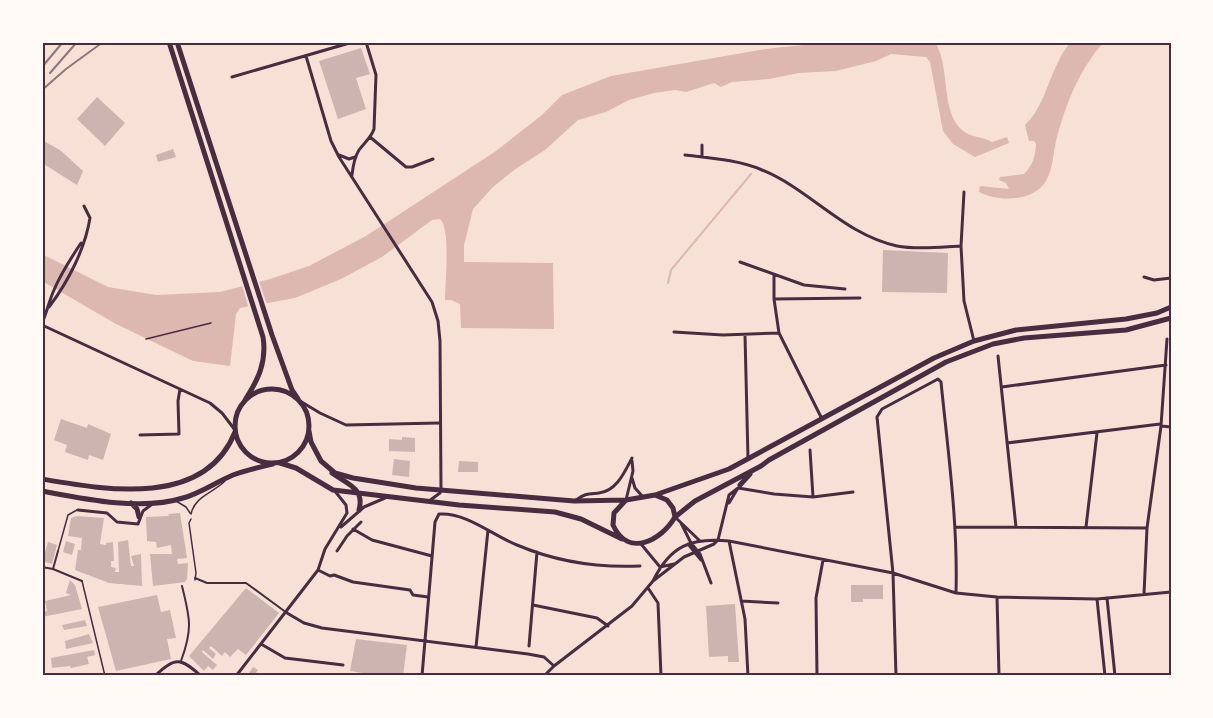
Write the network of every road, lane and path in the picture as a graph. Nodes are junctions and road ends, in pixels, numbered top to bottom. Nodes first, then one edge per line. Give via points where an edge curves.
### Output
1 (169, 42) edge
2 (177, 42) edge
3 (353, 42) edge
4 (366, 42) edge
5 (306, 56) junction
6 (232, 77) dead end
7 (370, 137) junction
8 (702, 145) dead end
9 (337, 154) junction
10 (686, 155) dead end
11 (356, 156) junction
12 (702, 157) junction
13 (433, 159) dead end
14 (352, 175) junction
15 (964, 192) dead end
16 (84, 206) dead end
17 (85, 236) junction
18 (961, 246) junction
19 (740, 262) dead end
20 (774, 275) junction
21 (1144, 277) dead end
22 (1171, 278) edge
23 (845, 289) dead end
24 (860, 298) dead end
25 (774, 299) junction
26 (49, 307) junction
27 (1171, 307) edge
28 (1171, 318) edge
29 (211, 322) dead end
30 (42, 324) edge
31 (674, 332) dead end
32 (779, 333) junction
33 (745, 335) junction
34 (146, 339) dead end
35 (1167, 339) dead end
36 (974, 341) junction
37 (998, 356) dead end
38 (1166, 365) junction
39 (1002, 387) junction
40 (180, 389) junction
41 (245, 400) junction
42 (299, 400) junction
43 (822, 419) junction
44 (440, 423) junction
45 (1161, 425) junction
46 (1171, 427) edge
47 (235, 431) junction
48 (309, 431) junction
49 (1097, 433) junction
50 (140, 435) dead end
51 (1007, 443) junction
52 (810, 450) dead end
53 (748, 459) junction
54 (276, 463) junction
55 (761, 466) junction
56 (327, 468) junction
57 (234, 474) junction
58 (632, 476) junction
59 (42, 479) edge
60 (739, 487) junction
61 (333, 490) junction
62 (441, 490) junction
63 (42, 491) edge
64 (853, 492) dead end
65 (359, 494) junction
66 (655, 495) junction
67 (813, 496) junction
68 (387, 497) junction
69 (643, 497) junction
70 (174, 500) junction
71 (626, 500) junction
72 (575, 501) junction
73 (128, 502) junction
74 (158, 502) junction
75 (428, 502) junction
76 (78, 510) joint
77 (359, 510) junction
78 (140, 517) junction
79 (675, 517) junction
80 (191, 519) dead end
81 (361, 522) dead end
82 (681, 523) junction
83 (955, 527) junction
84 (1016, 527) junction
85 (1086, 527) junction
86 (1147, 528) junction
87 (353, 529) junction
88 (488, 531) junction
89 (336, 533) junction
90 (699, 540) junction
91 (718, 540) junction
92 (729, 541) junction
93 (627, 542) junction
94 (689, 543) junction
95 (640, 544) junction
96 (58, 551) joint
97 (337, 551) dead end
98 (695, 551) junction
99 (537, 552) junction
100 (432, 556) junction
101 (823, 560) junction
102 (675, 563) junction
103 (640, 566) dead end
104 (42, 567) edge
105 (660, 567) junction
106 (53, 569) junction
107 (318, 570) junction
108 (893, 573) junction
109 (195, 579) joint
110 (82, 581) joint
111 (653, 581) junction
112 (711, 583) dead end
113 (182, 586) dead end
114 (648, 588) junction
115 (1171, 592) edge
116 (956, 593) junction
117 (1144, 595) junction
118 (428, 597) junction
119 (997, 597) junction
120 (1107, 598) junction
121 (1097, 599) junction
122 (741, 601) junction
123 (778, 603) dead end
124 (533, 606) junction
125 (287, 613) junction
126 (608, 626) junction
127 (424, 640) junction
128 (261, 644) junction
129 (529, 646) dead end
130 (476, 647) junction
131 (182, 661) junction
132 (343, 665) dead end
133 (554, 666) junction
134 (105, 676) edge
135 (155, 676) edge
136 (201, 676) edge
137 (236, 676) edge
138 (422, 676) edge
139 (544, 676) edge
140 (661, 676) edge
141 (748, 676) edge
142 (817, 676) edge
143 (896, 676) edge
144 (999, 676) edge
145 (1105, 676) edge
146 (1115, 676) edge

1 - 41 highway via 263,337 262,370
2 - 42 highway via 272,335
3 - 5 street
4 - 7 street via 376,75 374,129
5 - 6 street
5 - 9 street
7 - 11 street
7 - 13 street via 406,166
8 - 12 street
9 - 11 street via 349,159
9 - 14 street
10 - 12 street
11 - 14 street
12 - 18 street via 750,166 773,175 851,229 876,239 899,246
14 - 44 street via 432,302 440,341
15 - 18 street
16 - 17 street via 90,218
17 - 26 street via 73,267
17 - 26 street via 53,291
18 - 36 street via 964,303
19 - 20 street
20 - 23 street via 804,285
20 - 25 street
21 - 22 street
24 - 25 street
25 - 32 street
26 - 30 street
27 - 36 highway via 1126,319 1016,330
28 - 55 highway via 1126,330 1024,338 985,347 946,362
29 - 34 path
30 - 40 street
31 - 33 street
32 - 33 street
32 - 43 street
33 - 53 street
35 - 38 street
36 - 43 highway via 934,357
37 - 39 street
38 - 39 street
38 - 45 street
39 - 51 street
40 - 47 street via 216,407
40 - 50 street via 179,434
41 - 42 highway via 259,391 276,389
41 - 47 highway
42 - 44 street via 353,426
42 - 48 highway via 308,415
43 - 53 highway
44 - 62 street
45 - 46 street
45 - 49 street
45 - 86 street
47 - 54 highway via 246,453 261,462
47 - 59 highway via 217,462 164,487 118,488
48 - 54 highway via 300,452
48 - 56 highway via 314,450
49 - 51 street
49 - 85 street
51 - 84 street
52 - 67 street
53 - 66 highway
54 - 57 highway
54 - 61 highway
55 - 60 highway
55 - 79 highway via 695,501
56 - 62 highway via 378,483
56 - 65 highway
57 - 70 highway
57 - 70 lane via 216,490 199,498 191,514
58 - 69 street
58 - 71 street
58 - 72 street via 632,459 614,487 600,493 588,492
60 - 67 street
60 - 91 street via 730,493
61 - 65 highway
61 - 89 street via 347,509
62 - 72 highway
62 - 75 street
63 - 73 highway
64 - 67 street
65 - 68 highway
65 - 77 highway
66 - 69 highway
66 - 79 highway via 667,500
68 - 75 highway
68 - 77 street
69 - 71 highway
70 - 74 highway
71 - 72 highway
71 - 93 highway via 614,513 613,525
73 - 74 highway
73 - 78 highway via 136,507
74 - 78 street
75 - 93 highway via 555,512 581,519
76 - 78 street via 107,513 117,522 137,524
76 - 96 lane via 68,515
77 - 89 street
79 - 82 street
79 - 95 highway via 660,534
80 - 109 lane
81 - 87 street
82 - 90 street
82 - 94 street
83 - 84 street
83 - 108 street via 940,380 882,409 877,417
83 - 116 street
84 - 85 street
85 - 86 street
86 - 117 street
87 - 97 street
87 - 100 street via 372,540
88 - 99 street
88 - 100 street via 439,514
88 - 130 street
89 - 107 street
90 - 91 street
90 - 94 street
91 - 92 street
91 - 98 street
92 - 101 street
92 - 122 street
93 - 95 highway
94 - 98 street
94 - 105 street
95 - 105 street
96 - 106 street
98 - 102 street
98 - 112 street
99 - 103 street via 586,565
99 - 124 street
100 - 118 street
101 - 108 street
101 - 142 street via 816,598
102 - 105 street
102 - 111 street
104 - 106 street
105 - 111 street
106 - 110 street
107 - 118 street via 353,582 410,590 413,595
107 - 125 street
108 - 116 street
108 - 143 street
109 - 125 street via 246,584
110 - 134 lane
111 - 114 street
113 - 131 street via 190,637
114 - 126 street
114 - 140 street via 658,603
115 - 117 street
116 - 119 street
117 - 120 street
118 - 127 street
119 - 121 street
119 - 144 street
120 - 121 street
120 - 146 street
121 - 145 street
122 - 123 street
122 - 141 street
124 - 126 street via 597,618
124 - 129 street
125 - 127 street via 314,627
125 - 128 street
126 - 133 street
127 - 130 street
127 - 138 street
128 - 132 street via 285,658
128 - 137 street
130 - 133 street via 544,657
131 - 135 street via 171,663
131 - 136 street
133 - 139 street

